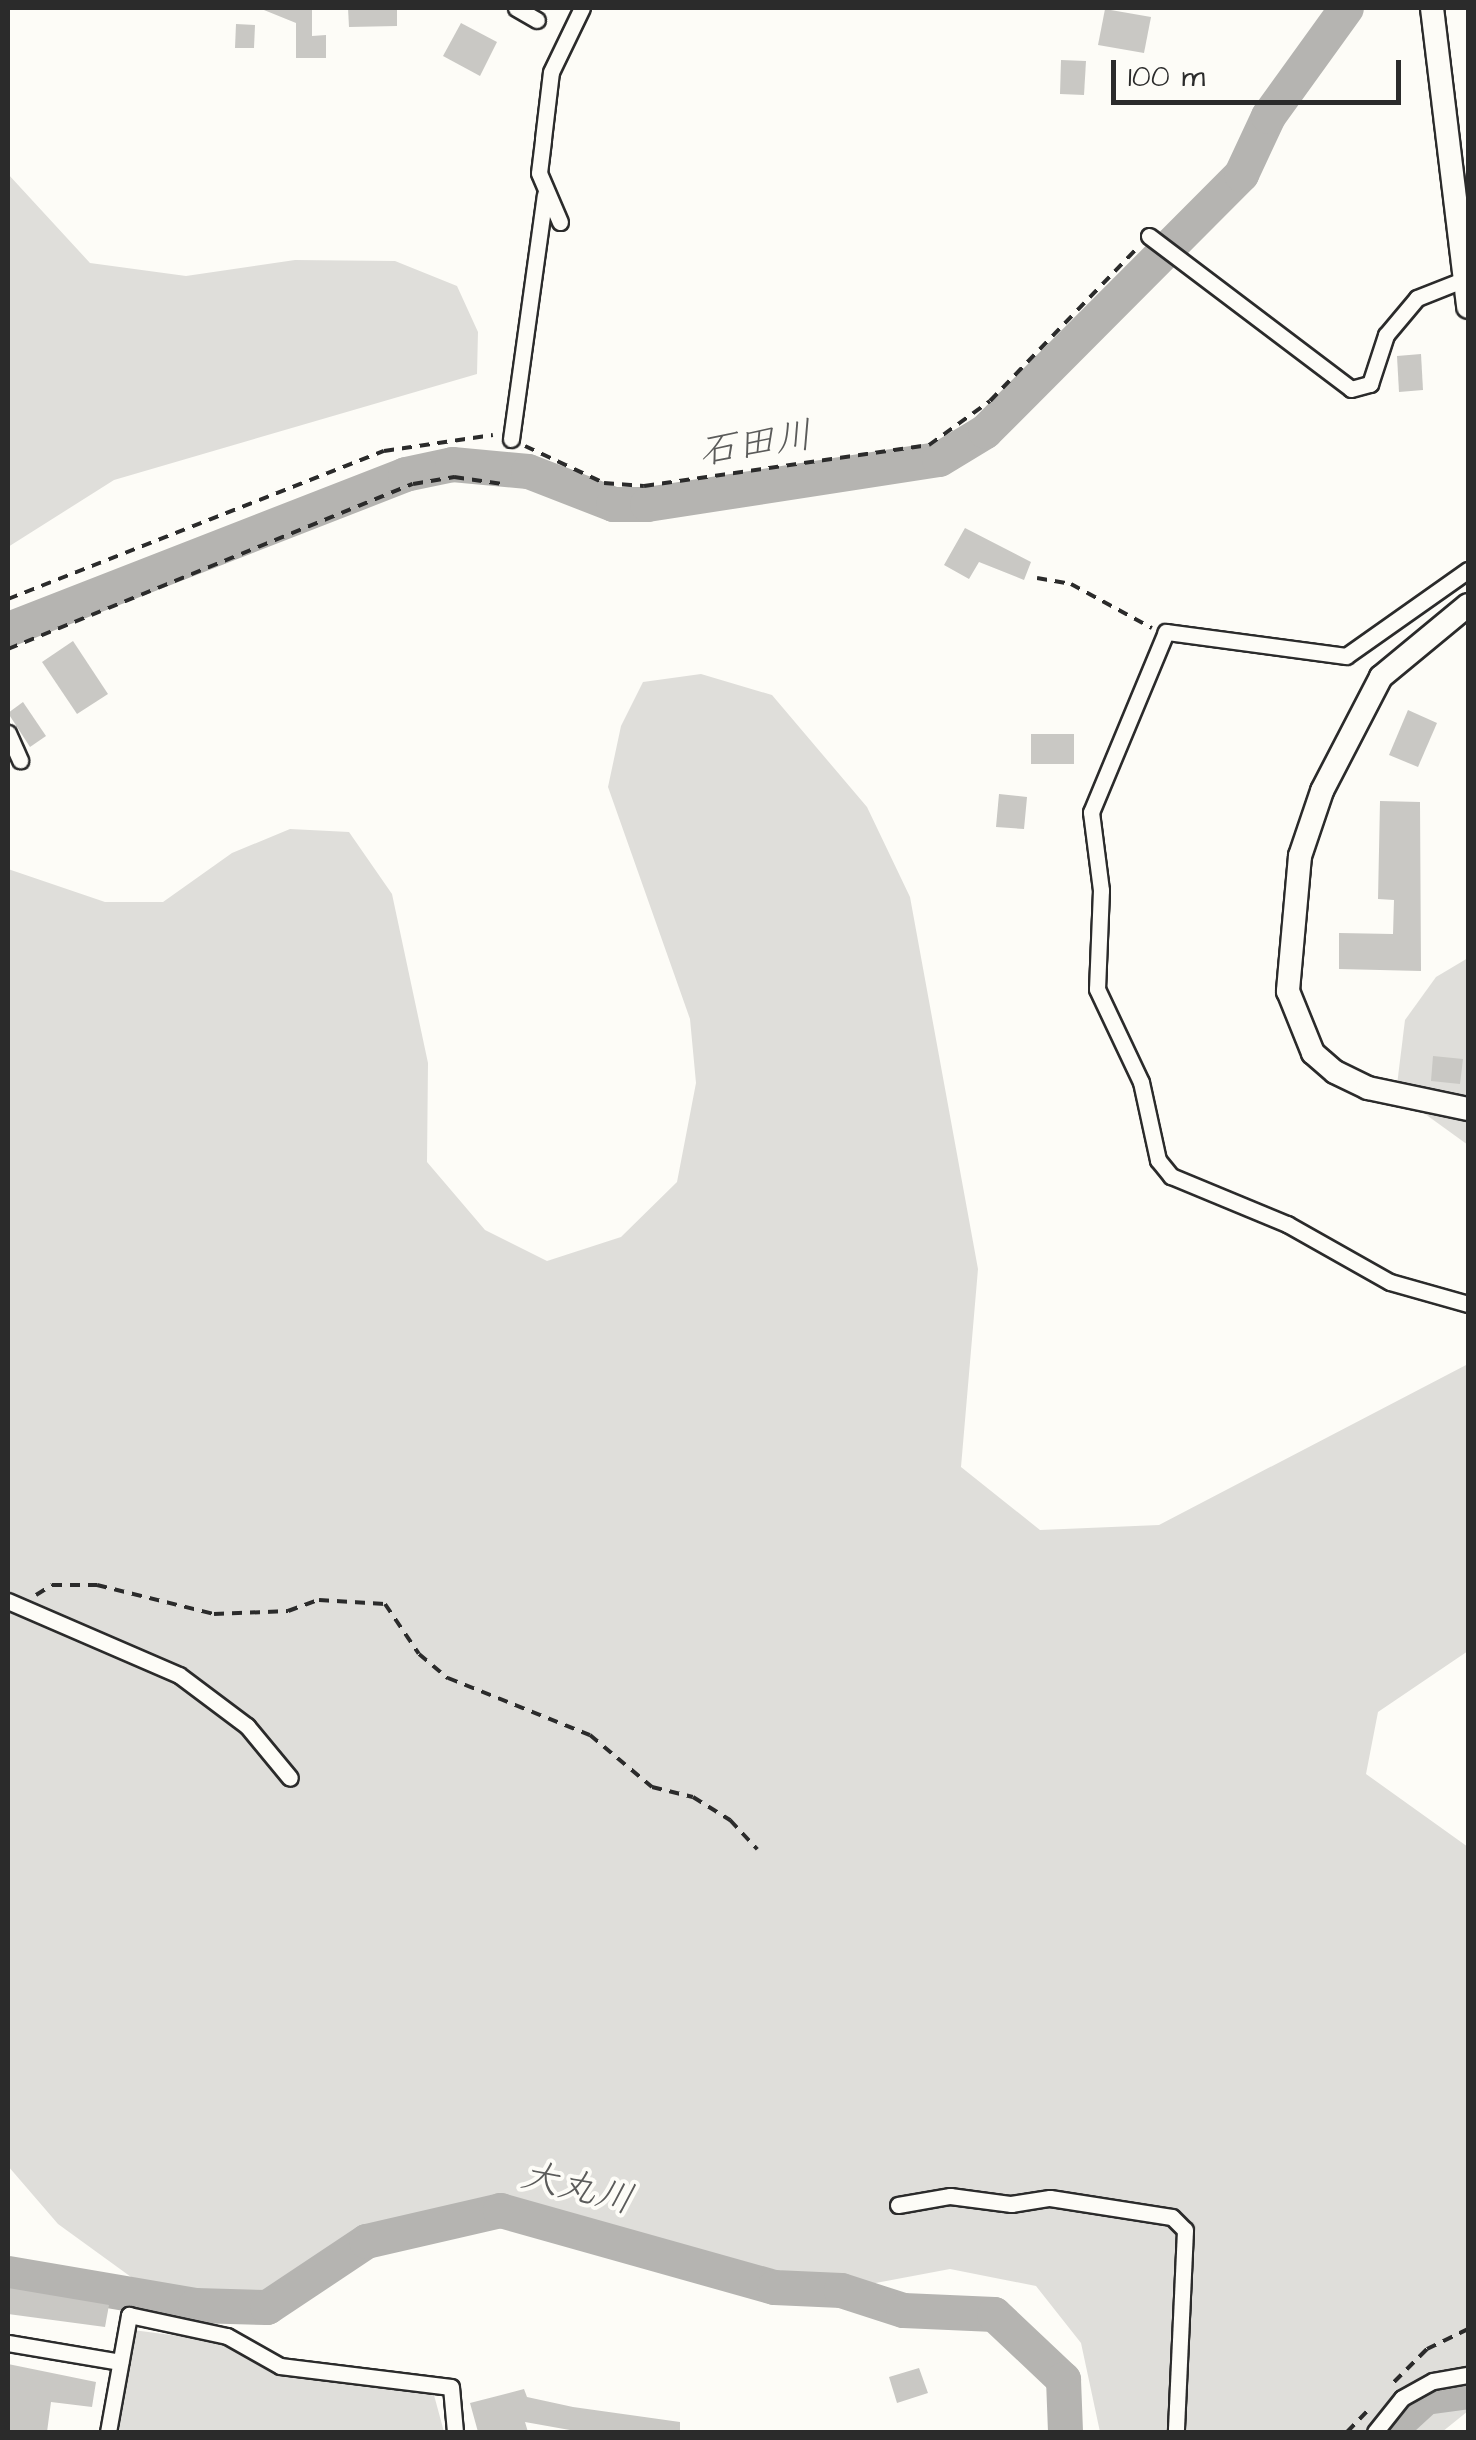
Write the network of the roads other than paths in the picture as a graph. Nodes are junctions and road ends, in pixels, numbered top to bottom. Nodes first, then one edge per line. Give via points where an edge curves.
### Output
1 (516, 8) edge
2 (582, 8) edge
3 (1432, 8) edge
4 (537, 20) dead end
5 (545, 195) junction
6 (560, 222) dead end
7 (1149, 236) road end
8 (1465, 267) edge
9 (1468, 307) edge
10 (512, 439) road end
11 (1468, 570) edge
12 (1468, 605) edge
13 (8, 732) edge
14 (20, 760) dead end
15 (1468, 1109) edge
16 (1468, 1304) edge
17 (13, 1603) edge
18 (290, 1778) dead end
19 (898, 2205) dead end
20 (8, 2343) edge
21 (120, 2362) junction
22 (1468, 2375) edge
23 (108, 2432) edge
24 (455, 2432) edge
25 (1176, 2432) edge
26 (1375, 2432) edge

1 - 4 street
2 - 5 street via 551,72 540,173
3 - 8 main road
5 - 6 street
5 - 10 street
7 - 8 street via 1351,389 1370,384 1386,336 1417,298
8 - 9 main road
11 - 16 street via 1346,656 1166,632 1090,812 1101,890 1097,988 1140,1082 1158,1160 1171,1176 1287,1224 1390,1282
12 - 15 main road via 1381,677 1322,791 1300,856 1288,991 1313,1053 1335,1072 1368,1088
13 - 14 street
17 - 18 street via 179,1674 247,1726
19 - 25 street via 950,2196 1011,2204 1050,2198 1172,2217 1185,2230
20 - 21 street
21 - 23 street
21 - 24 street via 128,2315 227,2336 280,2366 450,2387
22 - 26 street via 1433,2380 1402,2398

